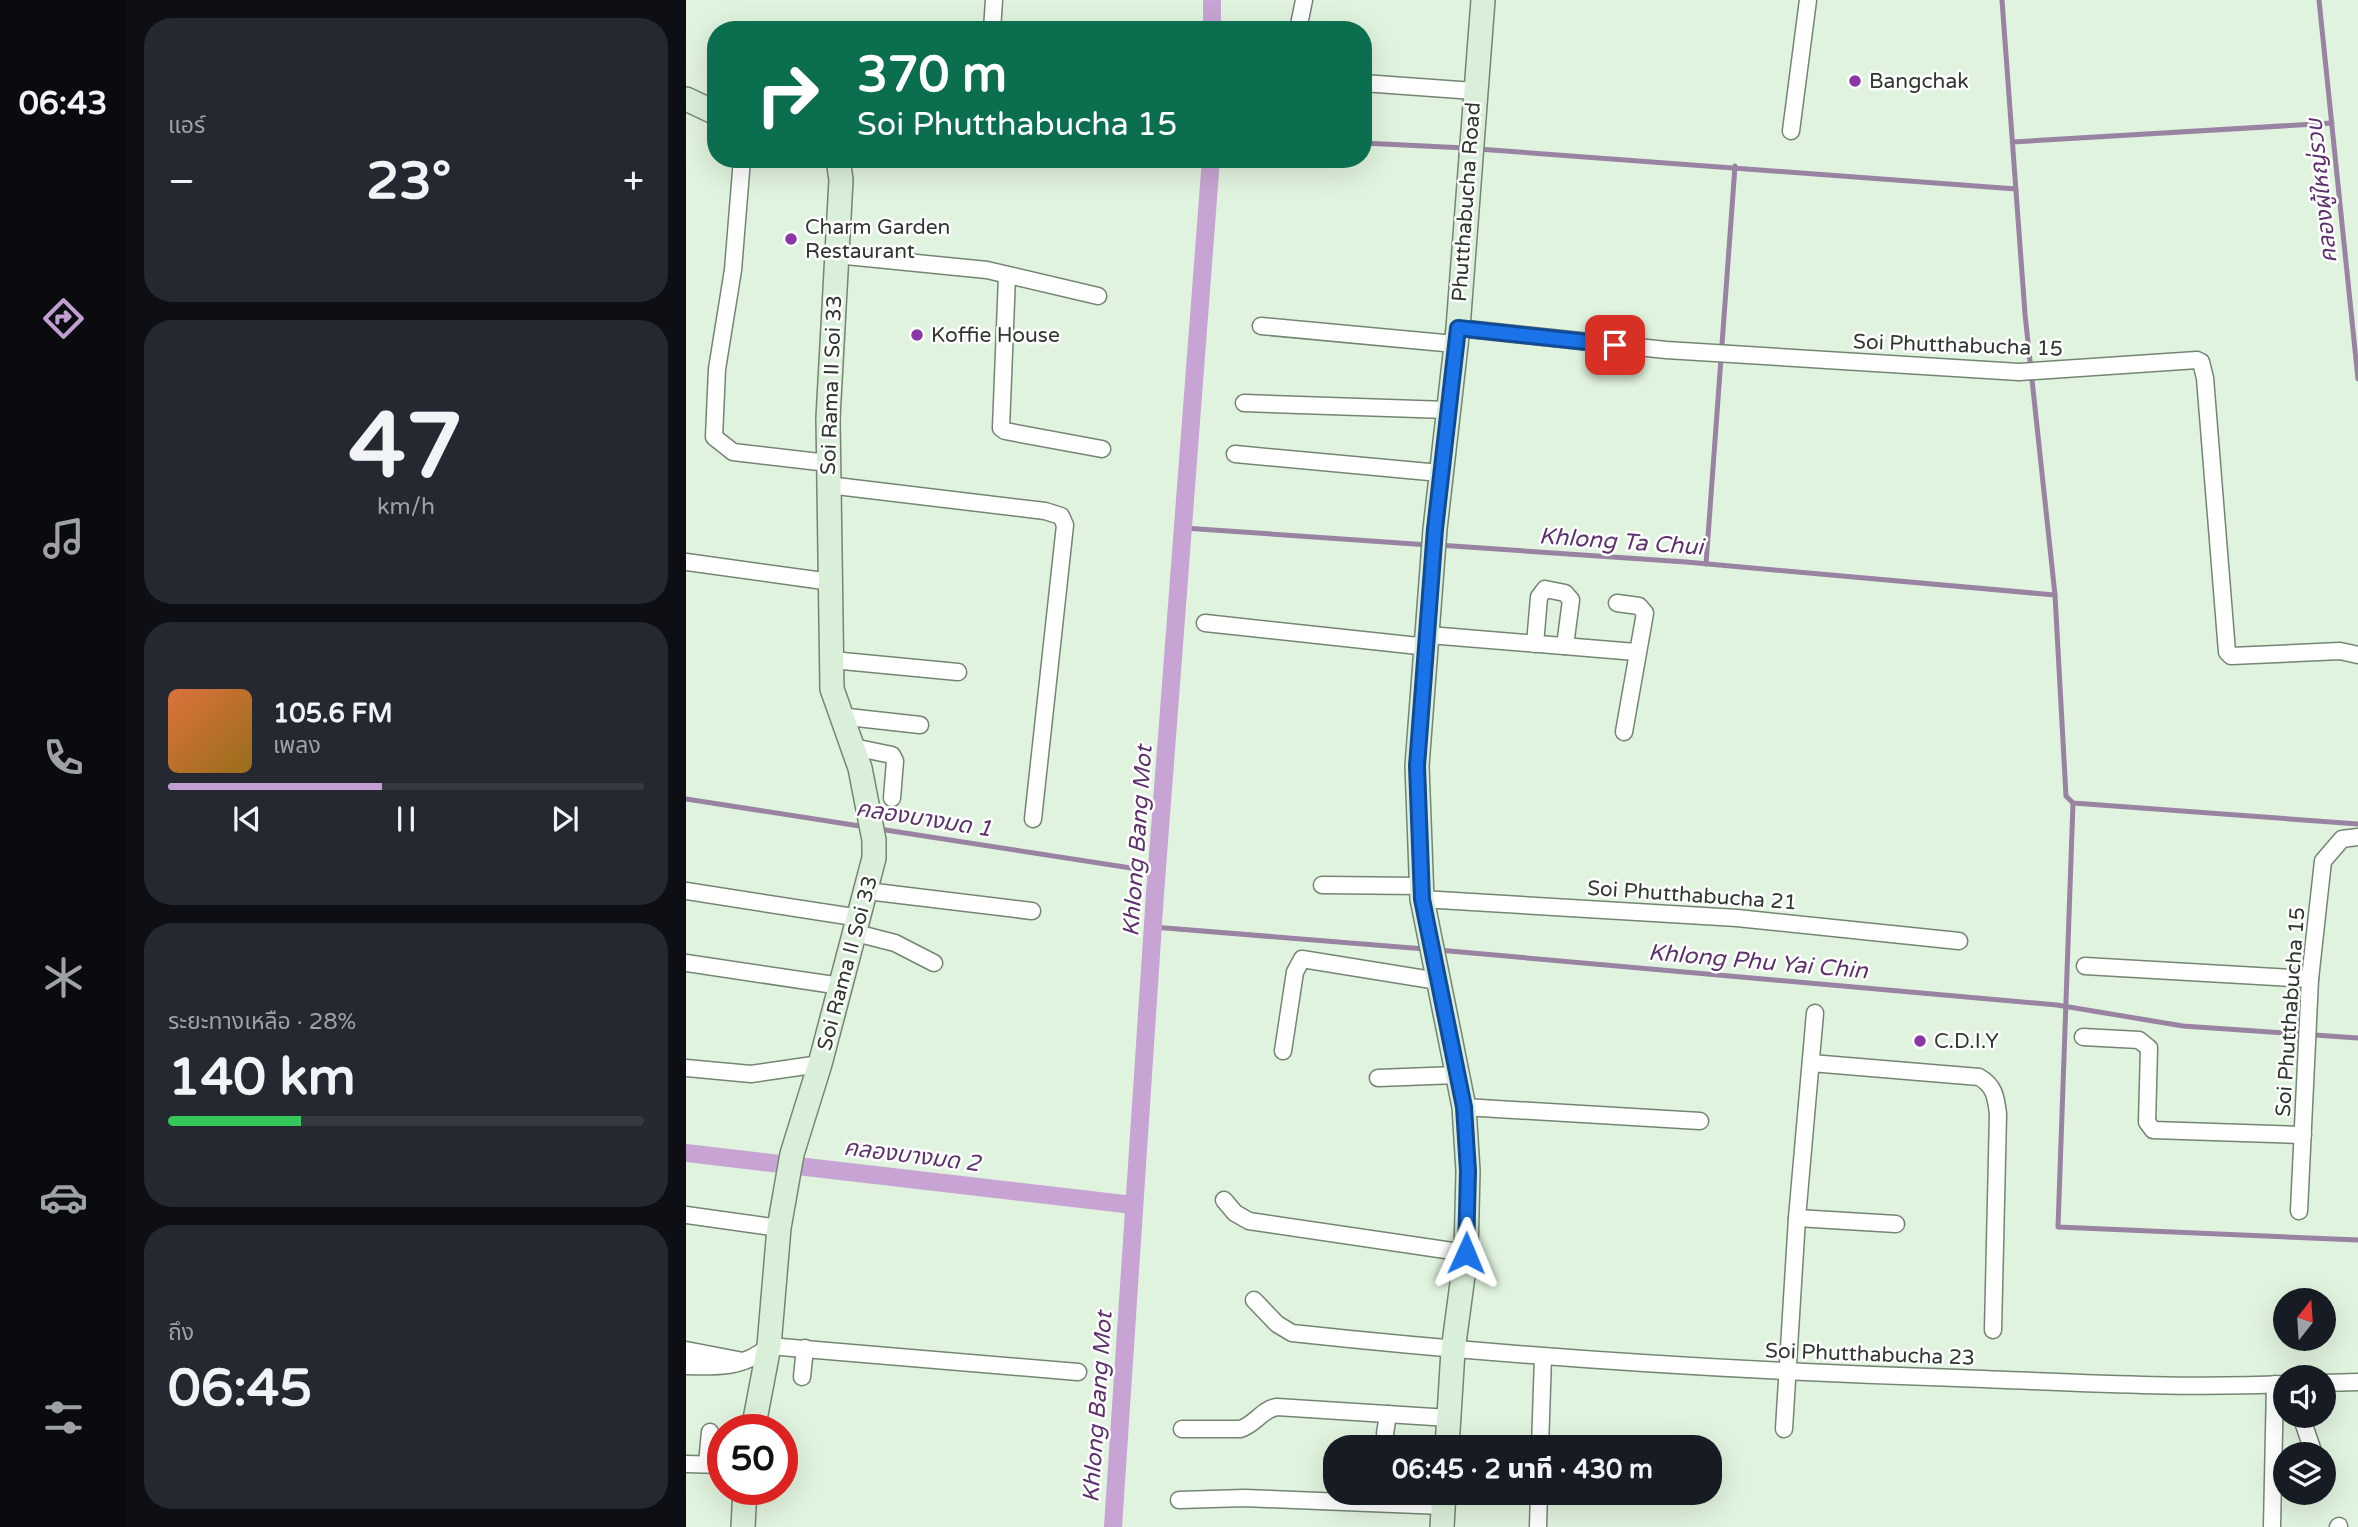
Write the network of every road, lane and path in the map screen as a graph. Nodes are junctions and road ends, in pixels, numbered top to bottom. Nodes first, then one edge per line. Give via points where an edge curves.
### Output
1 (994, 0) edge
2 (1304, 0) edge
3 (1483, 0) edge
4 (1808, 0) edge
5 (993, 21) edge
6 (1300, 21) edge
7 (1372, 84) edge
8 (1474, 90) junction
9 (686, 99) edge
10 (707, 109) edge
11 (1791, 131) dead end
12 (741, 168) edge
13 (839, 168) edge
14 (836, 255) junction
15 (1007, 276) junction
16 (1098, 296) dead end
17 (1261, 326) dead end
18 (1457, 336) junction
19 (1244, 403) dead end
20 (1447, 410) junction
21 (1102, 449) dead end
22 (1235, 454) dead end
23 (1440, 473) junction
24 (828, 474) junction
25 (686, 562) edge
26 (831, 582) junction
27 (1616, 603) dead end
28 (1205, 622) dead end
29 (1428, 641) junction
30 (1535, 643) junction
31 (1565, 646) junction
32 (1636, 652) junction
33 (2358, 654) edge
34 (832, 660) junction
35 (958, 672) dead end
36 (839, 716) junction
37 (920, 725) dead end
38 (1624, 732) dead end
39 (853, 747) junction
40 (892, 798) dead end
41 (1033, 819) dead end
42 (2358, 837) edge
43 (1322, 884) dead end
44 (686, 891) edge
45 (867, 891) junction
46 (1422, 893) junction
47 (1032, 911) dead end
48 (858, 925) junction
49 (1959, 941) dead end
50 (686, 963) edge
51 (934, 963) dead end
52 (2085, 967) dead end
53 (1436, 972) junction
54 (2310, 979) junction
55 (841, 986) junction
56 (1815, 1013) dead end
57 (2083, 1037) dead end
58 (1283, 1051) dead end
59 (1811, 1063) junction
60 (820, 1064) junction
61 (686, 1068) edge
62 (1457, 1075) junction
63 (1378, 1078) dead end
64 (1464, 1107) junction
65 (1700, 1121) dead end
66 (2303, 1135) junction
67 (1224, 1200) dead end
68 (2299, 1211) dead end
69 (686, 1215) edge
70 (1797, 1218) junction
71 (1896, 1224) dead end
72 (779, 1228) junction
73 (1466, 1253) junction
74 (1254, 1300) dead end
75 (1993, 1330) dead end
76 (769, 1346) junction
77 (805, 1348) junction
78 (686, 1350) edge
79 (1453, 1351) junction
80 (1543, 1357) junction
81 (743, 1361) junction
82 (686, 1366) edge
83 (1078, 1372) dead end
84 (1786, 1373) junction
85 (802, 1377) dead end
86 (2358, 1382) edge
87 (2336, 1383) edge
88 (2273, 1384) edge
89 (756, 1414) edge
90 (1388, 1414) junction
91 (1449, 1418) junction
92 (2278, 1428) edge
93 (1182, 1429) dead end
94 (1784, 1429) dead end
95 (1385, 1434) dead end
96 (1448, 1435) edge
97 (1540, 1435) edge
98 (686, 1464) edge
99 (707, 1464) edge
100 (1179, 1500) dead end
101 (744, 1505) edge
102 (1539, 1505) edge
103 (1443, 1508) edge
104 (743, 1527) edge
105 (1538, 1527) edge
106 (2272, 1527) edge

1 - 5 street
2 - 6 street
3 - 8 main road, Phutthabucha Road
4 - 11 street
7 - 8 street
8 - 18 main road, Phutthabucha Road
9 - 10 main road
12 - 24 street via 733,270 717,369 714,437 733,452
13 - 14 main road, Soi Rama II Soi 33
14 - 15 street via 987,270
14 - 24 main road, Soi Rama II Soi 33
15 - 16 street
15 - 21 street via 1001,428
17 - 18 street, Soi Phutthabucha 15
18 - 20 main road, Phutthabucha Road
18 - 33 street, Soi Phutthabucha 15 via 2037,373 2202,362 2227,652 2231,656
19 - 20 street
20 - 23 main road, Phutthabucha Road
22 - 23 street
23 - 29 main road, Phutthabucha Road
24 - 26 main road, Soi Rama II Soi 33
24 - 41 street via 1061,516 1065,525
25 - 26 street
26 - 34 main road, Soi Rama II Soi 33
27 - 32 street via 1644,609
28 - 29 street
29 - 30 street
29 - 46 main road, Phutthabucha Road via 1417,766
30 - 31 street
30 - 31 street via 1540,592 1545,589 1565,593 1571,600
31 - 32 street
32 - 38 street
34 - 35 street
34 - 36 main road, Soi Rama II Soi 33 via 832,689
36 - 37 street
36 - 39 main road, Soi Rama II Soi 33
39 - 40 street via 892,755
39 - 45 main road, Soi Rama II Soi 33 via 874,840
42 - 54 street, Soi Phutthabucha 15 via 2342,839 2323,861
43 - 46 street, Soi Phutthabucha 21
44 - 48 street
45 - 47 street
45 - 48 main road, Soi Rama II Soi 33
46 - 49 street, Soi Phutthabucha 21
46 - 53 main road, Phutthabucha Road
48 - 51 street
48 - 55 main road, Soi Rama II Soi 33
50 - 55 street
52 - 54 street
53 - 58 street via 1302,959 1295,972
53 - 62 main road, Phutthabucha Road
54 - 66 street, Soi Phutthabucha 15
55 - 60 main road, Soi Rama II Soi 33
56 - 59 street
57 - 66 street via 2139,1040 2149,1048 2147,1122 2153,1130
59 - 70 street
59 - 75 street via 1979,1077 1989,1082 1998,1114
60 - 61 street via 751,1074
60 - 72 main road, Soi Rama II Soi 33 via 792,1154
62 - 63 street
62 - 64 main road, Phutthabucha Road
64 - 65 street
64 - 73 main road, Phutthabucha Road
66 - 68 street, Soi Phutthabucha 15
67 - 73 street via 1249,1221
69 - 72 street
70 - 71 street
70 - 84 street
72 - 76 main road, Soi Rama II Soi 33
73 - 79 main road, Phutthabucha Road
74 - 79 street, Soi Phutthabucha 23 via 1292,1333
76 - 77 street
76 - 81 street
76 - 89 main road, Soi Rama II Soi 33
77 - 83 street
77 - 85 street
78 - 81 street
79 - 80 street, Soi Phutthabucha 23
79 - 91 main road, Phutthabucha Road
80 - 84 street, Soi Phutthabucha 23
80 - 97 street
81 - 82 street via 723,1368
84 - 88 street, Soi Phutthabucha 23
84 - 94 street
86 - 87 street
90 - 91 street
90 - 93 street via 1277,1407 1240,1429
90 - 95 street
91 - 96 main road, Phutthabucha Road
92 - 106 street
98 - 99 street
100 - 103 street via 1244,1498
101 - 104 main road
102 - 105 street

